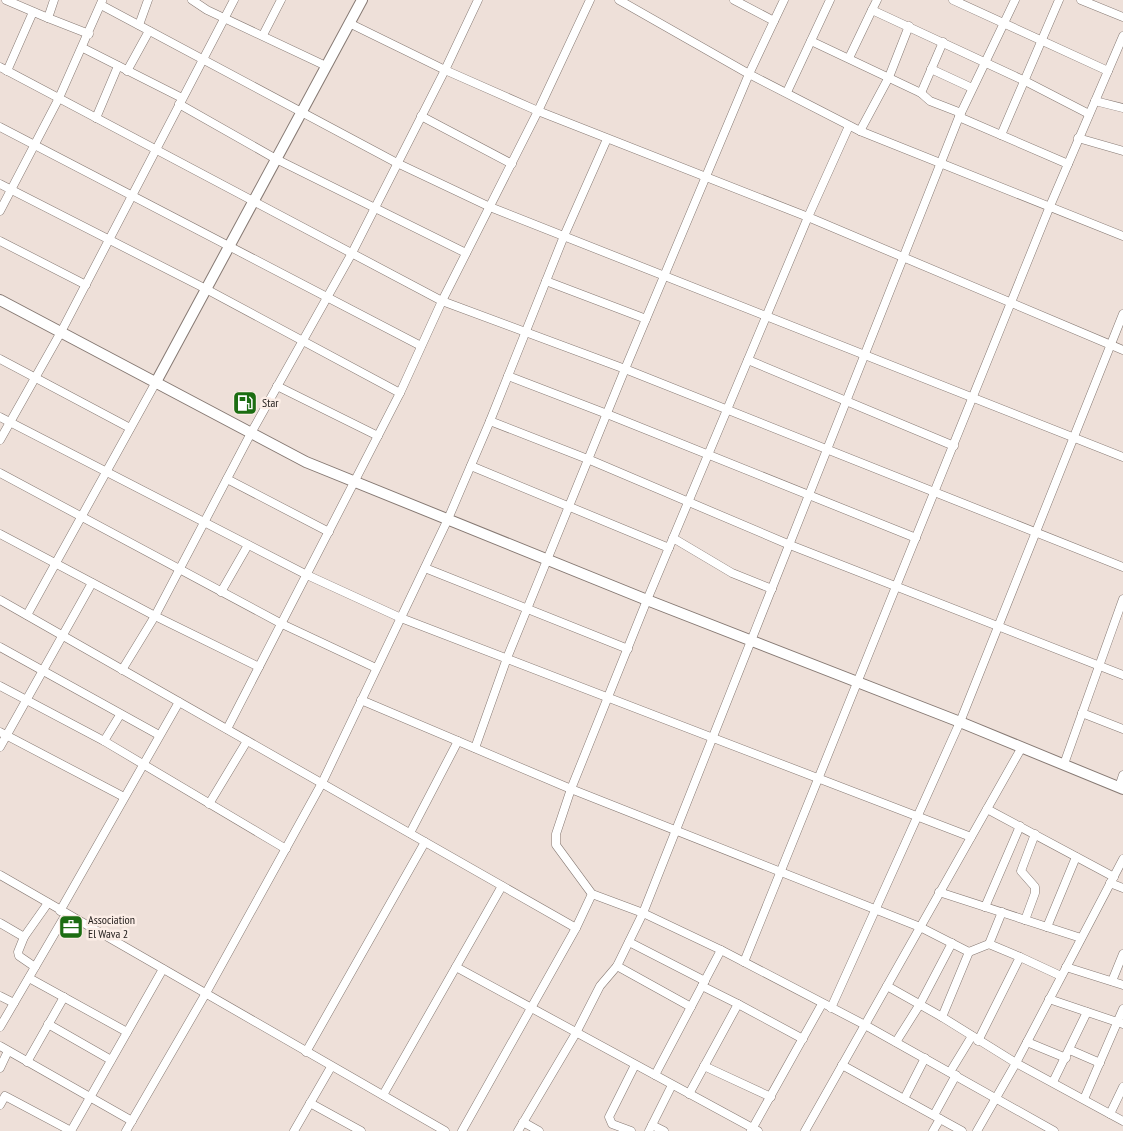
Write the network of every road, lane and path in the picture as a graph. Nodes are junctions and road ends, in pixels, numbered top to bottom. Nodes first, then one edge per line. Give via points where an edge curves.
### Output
1 (6, 0) edge
2 (54, 0) edge
3 (148, 0) edge
4 (192, 0) edge
5 (234, 0) edge
6 (282, 0) edge
7 (362, 0) edge
8 (478, 0) edge
9 (590, 0) edge
10 (619, 0) edge
11 (734, 0) edge
12 (784, 0) edge
13 (830, 0) edge
14 (877, 0) edge
15 (952, 0) edge
16 (1015, 0) edge
17 (1059, 0) edge
18 (1081, 0) edge
19 (102, 2) edge
20 (966, 3) edge
21 (872, 10) junction
22 (33, 12) junction
23 (48, 18) junction
24 (225, 18) junction
25 (1123, 18) edge
26 (774, 21) junction
27 (349, 23) junction
28 (1004, 24) junction
29 (139, 25) junction
30 (909, 26) junction
31 (149, 31) junction
32 (88, 34) junction
33 (263, 35) junction
34 (1123, 36) edge
35 (811, 41) junction
36 (943, 42) junction
37 (1042, 42) junction
38 (83, 48) junction
39 (849, 58) junction
40 (204, 59) junction
41 (986, 63) junction
42 (118, 66) junction
43 (326, 66) junction
44 (3, 69) edge
45 (931, 69) junction
46 (445, 70) junction
47 (127, 71) junction
48 (1108, 71) junction
49 (749, 74) junction
50 (889, 77) junction
51 (1026, 81) junction
52 (972, 88) junction
53 (786, 92) junction
54 (921, 93) junction
55 (59, 98) junction
56 (181, 101) junction
57 (1095, 102) junction
58 (1123, 108) edge
59 (302, 111) junction
60 (538, 111) junction
61 (1089, 114) junction
62 (960, 115) junction
63 (422, 116) junction
64 (96, 118) junction
65 (848, 126) junction
66 (0, 127) edge
67 (860, 131) junction
68 (1001, 135) junction
69 (1078, 138) junction
70 (607, 139) junction
71 (34, 144) junction
72 (156, 149) junction
73 (1123, 151) edge
74 (276, 159) junction
75 (397, 163) junction
76 (512, 164) junction
77 (941, 164) junction
78 (1068, 164) junction
79 (707, 177) junction
80 (0, 184) edge
81 (11, 190) junction
82 (132, 196) junction
83 (254, 200) junction
84 (1050, 206) junction
85 (375, 207) junction
86 (490, 208) junction
87 (0, 211) edge
88 (808, 216) junction
89 (564, 236) junction
90 (1123, 236) edge
91 (110, 239) junction
92 (0, 241) edge
93 (228, 247) junction
94 (352, 253) junction
95 (466, 253) junction
96 (904, 257) junction
97 (665, 274) junction
98 (546, 281) junction
99 (86, 285) junction
100 (206, 289) junction
101 (326, 298) junction
102 (0, 300) edge
103 (442, 301) junction
104 (1013, 302) junction
105 (1123, 314) edge
106 (767, 315) junction
107 (646, 319) junction
108 (526, 331) junction
109 (61, 332) junction
110 (302, 341) junction
111 (1110, 345) junction
112 (421, 346) junction
113 (1123, 350) edge
114 (865, 354) junction
115 (0, 359) edge
116 (748, 360) junction
117 (625, 369) junction
118 (508, 376) junction
119 (35, 377) junction
120 (156, 382) junction
121 (277, 386) junction
122 (400, 393) junction
123 (974, 397) junction
124 (847, 400) junction
125 (727, 410) junction
126 (608, 414) junction
127 (0, 417) edge
128 (490, 421) junction
129 (10, 423) junction
130 (130, 428) junction
131 (251, 433) junction
132 (378, 436) junction
133 (1075, 437) junction
134 (0, 440) edge
135 (954, 446) junction
136 (826, 450) junction
137 (709, 454) junction
138 (1123, 457) edge
139 (590, 460) junction
140 (471, 466) junction
141 (106, 472) junction
142 (0, 474) edge
143 (226, 479) junction
144 (356, 482) junction
145 (935, 493) junction
146 (810, 494) junction
147 (689, 502) junction
148 (570, 507) junction
149 (81, 518) junction
150 (448, 519) junction
151 (204, 523) junction
152 (329, 532) junction
153 (1037, 532) junction
154 (0, 534) edge
155 (673, 538) junction
156 (916, 538) junction
157 (248, 545) junction
158 (790, 545) junction
159 (669, 548) junction
160 (548, 559) junction
161 (56, 564) junction
162 (1123, 567) edge
163 (424, 568) junction
164 (179, 570) junction
165 (307, 575) junction
166 (92, 583) junction
167 (896, 586) junction
168 (772, 589) junction
169 (221, 592) junction
170 (1123, 599) edge
171 (0, 600) edge
172 (647, 600) junction
173 (527, 609) junction
174 (27, 615) junction
175 (155, 616) junction
176 (401, 618) junction
177 (282, 624) junction
178 (998, 626) junction
179 (63, 635) junction
180 (752, 640) junction
181 (0, 647) edge
182 (628, 649) junction
183 (507, 658) junction
184 (1098, 665) junction
185 (259, 667) junction
186 (376, 668) junction
187 (122, 670) junction
188 (42, 671) junction
189 (1123, 675) edge
190 (857, 681) junction
191 (0, 686) edge
192 (608, 697) junction
193 (362, 700) junction
194 (26, 701) junction
195 (179, 702) junction
196 (1082, 713) junction
197 (120, 714) junction
198 (960, 722) junction
199 (227, 729) junction
200 (1123, 729) edge
201 (3, 733) edge
202 (159, 735) junction
203 (713, 738) junction
204 (247, 740) junction
205 (458, 741) junction
206 (104, 742) junction
207 (0, 747) edge
208 (1022, 747) junction
209 (474, 748) junction
210 (142, 764) junction
211 (1064, 764) junction
212 (1123, 775) edge
213 (816, 778) junction
214 (322, 783) junction
215 (1121, 788) edge
216 (571, 789) junction
217 (124, 797) junction
218 (209, 804) junction
219 (987, 808) junction
220 (917, 816) junction
221 (1020, 826) junction
222 (676, 831) junction
223 (410, 833) junction
224 (1035, 834) junction
225 (971, 837) junction
226 (425, 842) junction
227 (286, 849) junction
228 (1076, 856) junction
229 (1123, 859) edge
230 (779, 872) junction
231 (0, 875) edge
232 (1112, 880) junction
233 (502, 886) junction
234 (1123, 888) edge
235 (939, 892) junction
236 (592, 894) junction
237 (48, 903) junction
238 (985, 907) junction
239 (876, 910) junction
240 (63, 912) junction
241 (1002, 912) junction
242 (644, 913) junction
243 (1025, 920) junction
244 (0, 923) edge
245 (920, 927) junction
246 (1047, 927) junction
247 (576, 928) junction
248 (24, 937) junction
249 (1081, 938) junction
250 (628, 942) junction
251 (952, 943) junction
252 (989, 944) junction
253 (721, 950) junction
254 (969, 952) junction
255 (1123, 954) edge
256 (1020, 957) junction
257 (744, 962) junction
258 (617, 966) junction
259 (456, 967) junction
260 (35, 968) junction
261 (1066, 968) junction
262 (163, 969) junction
263 (1061, 976) junction
264 (29, 978) junction
265 (1112, 981) junction
266 (703, 984) junction
267 (1123, 984) edge
268 (887, 986) junction
269 (206, 993) junction
270 (0, 996) edge
271 (64, 997) junction
272 (1049, 999) junction
273 (14, 1003) junction
274 (738, 1004) junction
275 (822, 1004) junction
276 (920, 1004) junction
277 (691, 1007) junction
278 (831, 1008) junction
279 (532, 1009) junction
280 (1123, 1009) edge
281 (1087, 1012) junction
282 (942, 1016) junction
283 (1121, 1023) edge
284 (48, 1024) junction
285 (865, 1025) junction
286 (0, 1027) edge
287 (127, 1032) junction
288 (576, 1033) junction
289 (803, 1039) junction
290 (975, 1039) junction
291 (896, 1042) junction
292 (1027, 1042) junction
293 (0, 1046) edge
294 (1070, 1050) junction
295 (8, 1051) junction
296 (306, 1052) junction
297 (925, 1058) junction
298 (1066, 1058) junction
299 (111, 1060) junction
300 (27, 1062) junction
301 (1016, 1063) junction
302 (1100, 1063) junction
303 (635, 1065) junction
304 (842, 1065) junction
305 (331, 1066) junction
306 (704, 1066) junction
307 (0, 1068) edge
308 (953, 1074) junction
309 (655, 1076) junction
310 (1053, 1082) junction
311 (672, 1085) junction
312 (1123, 1087) edge
313 (689, 1094) junction
314 (2, 1095) edge
315 (383, 1095) junction
316 (771, 1096) junction
317 (90, 1098) junction
318 (996, 1098) junction
319 (904, 1099) junction
320 (1084, 1099) junction
321 (310, 1103) junction
322 (0, 1105) edge
323 (1110, 1114) junction
324 (937, 1117) junction
325 (132, 1121) junction
326 (1123, 1121) edge
327 (524, 1122) junction
328 (650, 1128) edge
329 (621, 1129) edge
330 (754, 1130) edge
331 (71, 1131) edge
332 (126, 1131) edge
333 (294, 1131) edge
334 (361, 1131) edge
335 (445, 1131) edge
336 (462, 1131) edge
337 (518, 1131) edge
338 (539, 1131) edge
339 (631, 1131) edge
340 (664, 1131) edge
341 (805, 1131) edge
342 (933, 1131) edge
343 (962, 1131) edge
344 (977, 1131) edge
345 (1054, 1131) edge

1 - 22 street
2 - 23 street
3 - 29 street
4 - 24 street
5 - 24 street
6 - 33 street
7 - 27 street
8 - 46 street
9 - 60 street
10 - 49 street
11 - 26 street
12 - 26 street
13 - 35 street
14 - 21 street
15 - 20 street
16 - 28 street
17 - 37 street
18 - 25 street
19 - 29 street
19 - 32 street
20 - 28 street
21 - 30 street
21 - 39 street
22 - 23 street
22 - 44 street
23 - 32 street
24 - 33 street
24 - 40 street
26 - 49 street
27 - 43 street
27 - 46 street
28 - 37 street
28 - 41 street
29 - 31 street
30 - 36 street
30 - 50 street
31 - 40 street
31 - 47 street
32 - 38 street
33 - 43 street
34 - 48 street
35 - 39 street
35 - 53 street
36 - 41 street
36 - 45 street
37 - 48 street
37 - 51 street
38 - 42 street
38 - 55 street
39 - 50 street
40 - 56 street
40 - 59 street
41 - 51 street
41 - 52 street
42 - 47 street
42 - 64 street
43 - 59 street
44 - 55 street
45 - 52 street
45 - 54 street
46 - 60 street
46 - 63 street
47 - 56 street
48 - 57 street
49 - 53 street
49 - 79 street
50 - 54 street
50 - 67 street
51 - 61 street
51 - 68 street
52 - 62 street
53 - 65 street
54 - 62 street via 930,101
55 - 64 street
55 - 71 street
56 - 72 street
56 - 74 street
57 - 58 street
57 - 61 street
59 - 74 street
59 - 75 street
60 - 70 street
60 - 76 street
61 - 69 street
62 - 68 street
62 - 77 street
63 - 75 street
63 - 76 street
64 - 72 street
65 - 67 street
65 - 88 street
66 - 71 street
67 - 77 street
68 - 78 street
69 - 73 street
69 - 78 street
70 - 79 street
70 - 89 street
71 - 81 street
71 - 82 street
72 - 82 street
72 - 83 street
74 - 83 street
74 - 85 street
75 - 85 street
75 - 86 street
76 - 86 street
77 - 84 street
77 - 96 street
78 - 84 street
79 - 88 street
79 - 97 street
80 - 81 street
81 - 87 street
81 - 91 street
82 - 91 street
82 - 93 street
83 - 93 street
83 - 94 street
84 - 90 street
84 - 104 street
85 - 94 street
85 - 95 street
86 - 89 street
86 - 95 street
88 - 96 street
88 - 106 street
89 - 97 street
89 - 98 street
91 - 99 street
91 - 100 street
92 - 99 street
93 - 100 street
93 - 101 street
94 - 101 street
94 - 103 street
95 - 103 street
96 - 104 street
96 - 114 street
97 - 106 street
97 - 107 street
98 - 107 street
98 - 108 street
99 - 109 street
100 - 110 street
100 - 120 street
101 - 110 street
101 - 112 street
102 - 109 street
103 - 108 street
103 - 112 street
104 - 111 street
104 - 123 street
105 - 111 street
106 - 114 street
106 - 116 street
107 - 117 street
108 - 117 street
108 - 118 street
109 - 119 street
109 - 120 street
110 - 121 street
110 - 122 street
111 - 113 street
111 - 133 street
112 - 122 street
114 - 123 street
114 - 124 street
115 - 119 street
116 - 124 street
116 - 125 street
117 - 125 street
117 - 126 street
118 - 126 street
118 - 128 street
119 - 129 street
119 - 130 street
120 - 130 street
120 - 131 street
121 - 131 street
121 - 132 street
122 - 132 street
123 - 133 street
123 - 135 street
124 - 135 street
124 - 136 street
125 - 136 street
125 - 137 street
126 - 137 street
126 - 139 street
127 - 129 street
128 - 139 street
128 - 140 street
129 - 134 street
129 - 141 street
130 - 141 street
131 - 143 street
131 - 144 street via 294,456
132 - 144 street
133 - 138 street
133 - 153 street
135 - 145 street
136 - 145 street
136 - 146 street
137 - 146 street
137 - 147 street
139 - 147 street
139 - 148 street
140 - 148 street
140 - 150 street
141 - 149 street
141 - 151 street
142 - 149 street
143 - 151 street
143 - 152 street
144 - 150 street
144 - 152 street
145 - 153 street
145 - 156 street
146 - 156 street
146 - 158 street
147 - 155 street
147 - 158 street
148 - 159 street
148 - 160 street
149 - 161 street
149 - 164 street
150 - 160 street
150 - 163 street
151 - 157 street
151 - 164 street
152 - 165 street
153 - 162 street
153 - 178 street
154 - 161 street
155 - 159 street
155 - 168 street via 732,574
156 - 167 street
157 - 165 street
157 - 169 street
158 - 167 street
158 - 168 street
159 - 172 street
160 - 172 street
160 - 173 street
161 - 166 street
161 - 174 street
163 - 173 street
163 - 176 street
164 - 169 street
164 - 175 street
165 - 176 street
165 - 177 street
166 - 175 street
166 - 179 street
167 - 178 street
167 - 190 street
168 - 180 street
169 - 177 street
170 - 184 street
171 - 174 street
172 - 180 street
172 - 182 street
173 - 182 street
173 - 183 street
174 - 179 street
175 - 185 street
175 - 187 street
176 - 183 street
176 - 186 street
177 - 185 street
177 - 186 street
178 - 184 street
178 - 198 street
179 - 187 street
179 - 188 street
180 - 190 street
180 - 203 street
181 - 188 street
182 - 192 street
183 - 192 street
183 - 209 street
184 - 189 street
184 - 196 street
185 - 199 street
186 - 193 street
187 - 195 street
188 - 194 street
188 - 197 street
190 - 198 street
190 - 213 street
191 - 194 street
192 - 203 street
192 - 216 street
193 - 205 street
193 - 214 street
194 - 201 street
194 - 206 street
195 - 199 street
195 - 202 street
196 - 200 street
196 - 211 street
197 - 202 street
197 - 206 street
198 - 208 street
198 - 220 street
199 - 204 street
201 - 207 street
201 - 217 street
202 - 210 street
203 - 213 street
203 - 222 street
204 - 214 street
204 - 218 street
205 - 209 street
205 - 223 street
206 - 210 street
208 - 211 street
208 - 219 street
209 - 216 street
210 - 217 street
210 - 218 street
211 - 215 street
212 - 215 street
213 - 220 street
213 - 230 street
214 - 223 street
214 - 227 street
216 - 222 street
216 - 236 street via 556,834 556,846
217 - 240 street
218 - 227 street
219 - 221 street
219 - 225 street
220 - 225 street
220 - 239 street
221 - 224 street
221 - 238 street
222 - 230 street
222 - 242 street
223 - 226 street
224 - 228 street
224 - 243 street via 1021,871 1035,887
225 - 235 street
226 - 233 street
226 - 296 street
227 - 269 street
228 - 232 street
228 - 246 street
229 - 232 street
230 - 239 street
230 - 257 street
231 - 237 street
232 - 234 street
232 - 249 street
233 - 247 street
233 - 259 street
235 - 238 street
235 - 245 street
236 - 242 street
236 - 247 street
237 - 240 street
237 - 248 street
238 - 241 street
239 - 245 street
239 - 278 street
240 - 260 street
240 - 262 street
241 - 243 street
241 - 252 street
242 - 250 street
242 - 253 street
243 - 246 street
244 - 248 street
245 - 251 street
245 - 268 street
246 - 249 street
247 - 279 street
248 - 260 street via 18,954
249 - 261 street
250 - 258 street
250 - 266 street
251 - 254 street
251 - 276 street
252 - 254 street
252 - 256 street
253 - 257 street
253 - 266 street
254 - 282 street
255 - 265 street
256 - 263 street
256 - 290 street
257 - 275 street
258 - 277 street
258 - 288 street via 600,986
259 - 279 street
259 - 315 street
260 - 264 street
261 - 263 street
261 - 265 street
262 - 269 street
262 - 287 street
263 - 272 street
264 - 271 street
264 - 273 street
265 - 267 street
266 - 274 street
266 - 277 street
268 - 276 street
268 - 285 street
269 - 296 street
269 - 325 street
270 - 273 street
271 - 284 street
271 - 287 street
272 - 281 street
272 - 292 street
273 - 286 street
274 - 289 street
274 - 306 street
275 - 278 street
275 - 289 street
276 - 282 street
276 - 291 street
277 - 309 street
278 - 285 street
279 - 288 street
279 - 336 street
280 - 283 street
281 - 283 street
281 - 294 street
282 - 290 street
283 - 302 street
284 - 299 street
284 - 300 street
285 - 291 street
285 - 304 street
287 - 299 street
288 - 303 street
288 - 327 street
289 - 316 street
290 - 301 street
290 - 308 street
291 - 297 street
292 - 298 street
292 - 301 street
293 - 295 street
294 - 298 street
294 - 302 street
295 - 300 street
295 - 307 street
296 - 305 street
297 - 308 street
297 - 319 street
298 - 310 street
299 - 317 street
300 - 317 street
301 - 310 street
301 - 318 street
302 - 320 street
303 - 309 street
303 - 329 street via 609,1117 612,1124
304 - 319 street
304 - 341 street
305 - 315 street
305 - 321 street
306 - 313 street
306 - 316 street
308 - 318 street
308 - 324 street
309 - 311 street
310 - 320 street
311 - 313 street
311 - 328 street
312 - 323 street
313 - 330 street
314 - 322 street
314 - 331 street
315 - 335 street
316 - 330 street
317 - 325 street
317 - 331 street
318 - 344 street
318 - 345 street
319 - 324 street
320 - 323 street
321 - 333 street
321 - 334 street
323 - 326 street
324 - 342 street
324 - 343 street
325 - 332 street
327 - 337 street
327 - 338 street
328 - 340 street
329 - 339 street

